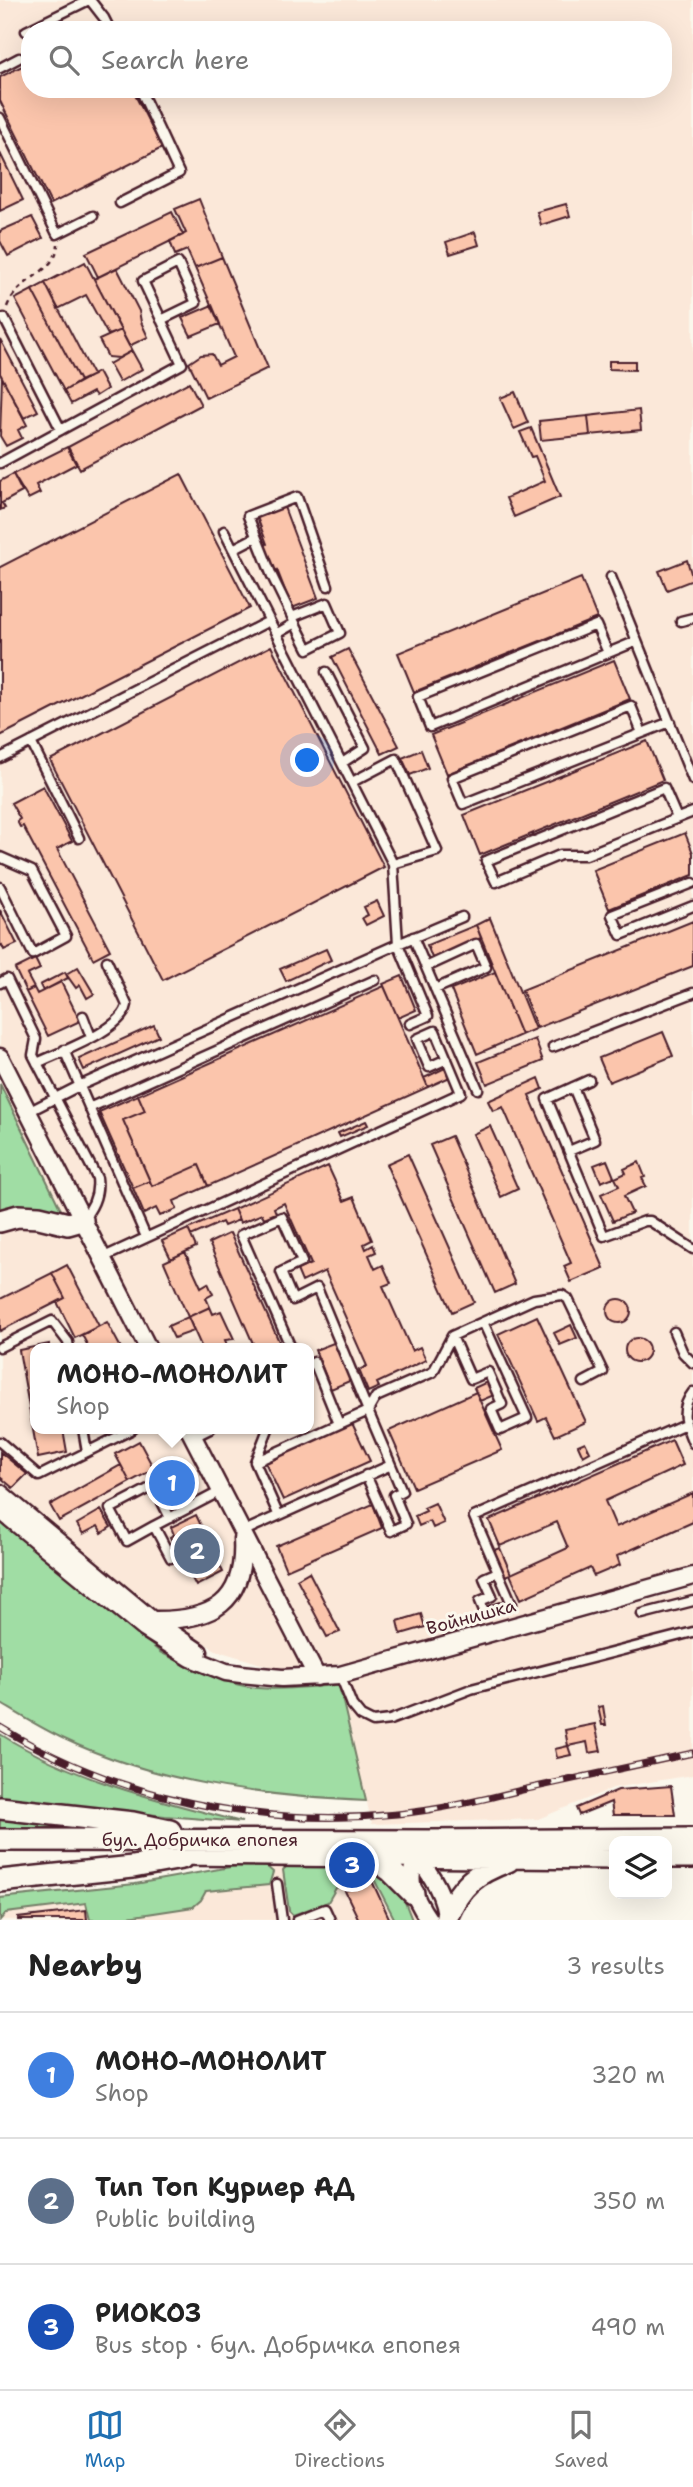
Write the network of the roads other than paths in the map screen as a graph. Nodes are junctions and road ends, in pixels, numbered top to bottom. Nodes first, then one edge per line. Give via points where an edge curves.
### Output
1 (89, 0) edge
2 (46, 21) edge
3 (106, 21) edge
4 (19, 58) dead end
5 (0, 68) edge
6 (144, 98) edge
7 (0, 118) edge
8 (120, 203) dead end
9 (93, 216) dead end
10 (4, 318) road end
11 (161, 320) junction
12 (61, 430) junction
13 (0, 463) edge
14 (224, 531) dead end
15 (257, 537) junction
16 (233, 549) junction
17 (611, 577) dead end
18 (328, 586) dead end
19 (693, 618) edge
20 (293, 620) junction
21 (269, 621) junction
22 (681, 621) dead end
23 (276, 634) junction
24 (637, 641) junction
25 (608, 653) junction
26 (326, 672) dead end
27 (670, 722) junction
28 (642, 733) junction
29 (31, 742) junction
30 (0, 758) edge
31 (342, 763) junction
32 (693, 780) edge
33 (352, 782) junction
34 (693, 812) edge
35 (677, 818) junction
36 (79, 838) dead end
37 (0, 857) edge
38 (393, 864) junction
39 (693, 883) edge
40 (0, 887) edge
41 (693, 906) edge
42 (462, 917) dead end
43 (413, 937) junction
44 (398, 944) junction
45 (107, 961) dead end
46 (426, 967) junction
47 (375, 980) dead end
48 (0, 983) edge
49 (435, 989) junction
50 (693, 993) edge
51 (83, 1016) dead end
52 (410, 1024) dead end
53 (91, 1037) junction
54 (553, 1047) dead end
55 (64, 1051) junction
56 (0, 1056) edge
57 (447, 1059) dead end
58 (37, 1063) junction
59 (589, 1080) dead end
60 (79, 1086) junction
61 (573, 1087) junction
62 (478, 1089) dead end
63 (54, 1099) junction
64 (89, 1108) junction
65 (29, 1112) junction
66 (569, 1151) junction
67 (82, 1220) junction
68 (0, 1221) edge
69 (146, 1237) junction
70 (693, 1249) edge
71 (102, 1258) junction
72 (484, 1322) junction
73 (674, 1332) dead end
74 (452, 1336) junction
75 (68, 1343) edge
76 (145, 1343) edge
77 (289, 1343) edge
78 (0, 1347) edge
79 (314, 1362) edge
80 (693, 1363) edge
81 (584, 1382) dead end
82 (693, 1392) edge
83 (368, 1411) junction
84 (339, 1424) junction
85 (685, 1424) junction
86 (84, 1434) edge
87 (123, 1434) edge
88 (192, 1434) edge
89 (266, 1434) edge
90 (0, 1442) edge
91 (693, 1443) edge
92 (87, 1452) junction
93 (256, 1462) junction
94 (391, 1465) junction
95 (366, 1475) junction
96 (221, 1491) junction
97 (0, 1493) edge
98 (0, 1510) edge
99 (278, 1514) junction
100 (170, 1518) junction
101 (154, 1526) junction
102 (242, 1532) junction
103 (171, 1558) dead end
104 (498, 1572) junction
105 (693, 1576) edge
106 (693, 1601) edge
107 (642, 1614) dead end
108 (152, 1620) junction
109 (693, 1632) edge
110 (257, 1675) junction
111 (340, 1675) junction
112 (317, 1677) junction
113 (0, 1808) edge
114 (693, 1839) edge
115 (0, 1840) edge
116 (202, 1846) junction
117 (423, 1849) junction
118 (0, 1853) edge
119 (370, 1856) junction
120 (609, 1857) edge
121 (672, 1857) edge
122 (693, 1857) edge
123 (517, 1858) junction
124 (0, 1881) edge
125 (277, 1884) dead end
126 (413, 1893) junction
127 (441, 1919) edge
128 (282, 1920) edge
129 (297, 1920) edge
130 (330, 1920) edge

1 - 2 lane
1 - 3 lane
4 - 5 lane
6 - 8 lane via 179,173
7 - 9 lane via 57,234
10 - 12 lane
11 - 11 lane via 143,281 178,263 196,303
11 - 12 lane via 182,364
12 - 13 lane
14 - 16 lane
15 - 16 lane
15 - 18 lane via 248,516 297,497
15 - 20 lane
16 - 21 lane
17 - 24 lane
19 - 22 lane
20 - 20 lane via 327,603 340,633 308,649
20 - 23 lane
21 - 23 lane
21 - 29 lane
23 - 31 lane
24 - 25 lane
24 - 27 lane
25 - 25 lane via 596,625 418,697 429,727
26 - 31 lane via 365,748
27 - 28 lane
27 - 32 lane
28 - 28 lane via 631,706 453,778 463,804
29 - 30 lane
29 - 36 lane
31 - 33 lane
33 - 38 lane
33 - 38 lane via 396,759 438,851
34 - 35 lane
35 - 35 lane via 664,788 486,861 496,882 560,855 586,855
37 - 40 lane via 32,871 65,936 33,954
38 - 44 lane
39 - 41 lane via 612,915 621,935
42 - 43 lane
43 - 44 lane
43 - 46 lane
44 - 52 lane via 428,1016
44 - 60 lane
45 - 53 lane via 126,1011 114,1026
46 - 49 lane
46 - 49 lane via 476,944 486,967
47 - 64 lane
48 - 58 lane via 7,979 36,1039 33,1055
49 - 62 lane
50 - 54 lane
51 - 53 lane
53 - 55 lane
55 - 58 lane
55 - 60 lane
56 - 65 street
57 - 69 lane via 461,1093
58 - 63 lane
59 - 61 lane
60 - 63 lane
60 - 64 lane
61 - 66 lane via 595,1140
61 - 66 lane via 547,1098
63 - 65 lane
63 - 67 lane via 97,1178 96,1198
64 - 69 lane
65 - 67 street
66 - 70 lane via 604,1236 650,1221
67 - 68 main road via 68,1224 18,1216
67 - 71 street
69 - 71 lane
71 - 76 street
72 - 74 lane
72 - 74 lane via 527,1418 500,1430 491,1409 502,1404 488,1372 471,1379
72 - 81 lane via 534,1299 562,1295 603,1372
73 - 80 lane
74 - 83 lane via 433,1372 376,1397
75 - 78 lane via 52,1321
77 - 83 lane via 241,1235 282,1217 302,1262 281,1272 293,1300 317,1288
79 - 84 lane
82 - 85 lane via 684,1409
83 - 84 lane
83 - 94 lane
84 - 93 lane
85 - 91 lane
85 - 104 lane via 474,1517
86 - 92 lane
87 - 92 lane
88 - 96 street
89 - 93 lane
90 - 92 lane via 39,1476
93 - 99 lane
94 - 95 lane
94 - 95 lane via 402,1491 394,1495 406,1524 391,1531
95 - 99 lane
96 - 100 lane
96 - 102 street
97 - 108 street
98 - 110 street via 174,1650 226,1672
99 - 102 lane
100 - 101 lane
100 - 101 lane via 154,1486 110,1509 127,1541
101 - 103 lane
102 - 108 street via 241,1572 223,1604 188,1619
102 - 112 street
104 - 104 lane via 484,1578 492,1596 480,1601 485,1613 512,1604
105 - 111 street, Войнишка
106 - 107 lane
108 - 110 street via 198,1651
109 - 111 lane via 471,1689 390,1720 373,1722 361,1716
110 - 112 street, Войнишка
111 - 112 street, Войнишка
113 - 116 main road via 133,1823
114 - 117 main road, бул. Добричка епопея
115 - 116 main road, бул. Добричка епопея
116 - 117 main road, бул. Добричка епопея via 402,1840
116 - 118 main road, бул. Добричка епопея
116 - 119 main road, бул. Добричка епопея
116 - 124 main road via 133,1867
117 - 119 main road, бул. Добричка епопея
117 - 123 main road, бул. Добричка епопея
117 - 126 street via 412,1871
117 - 127 street
119 - 126 main road
120 - 123 main road, бул. Добричка епопея
121 - 122 main road
123 - 127 main road via 465,1885
125 - 128 lane
126 - 127 street
129 - 130 lane via 325,1909

